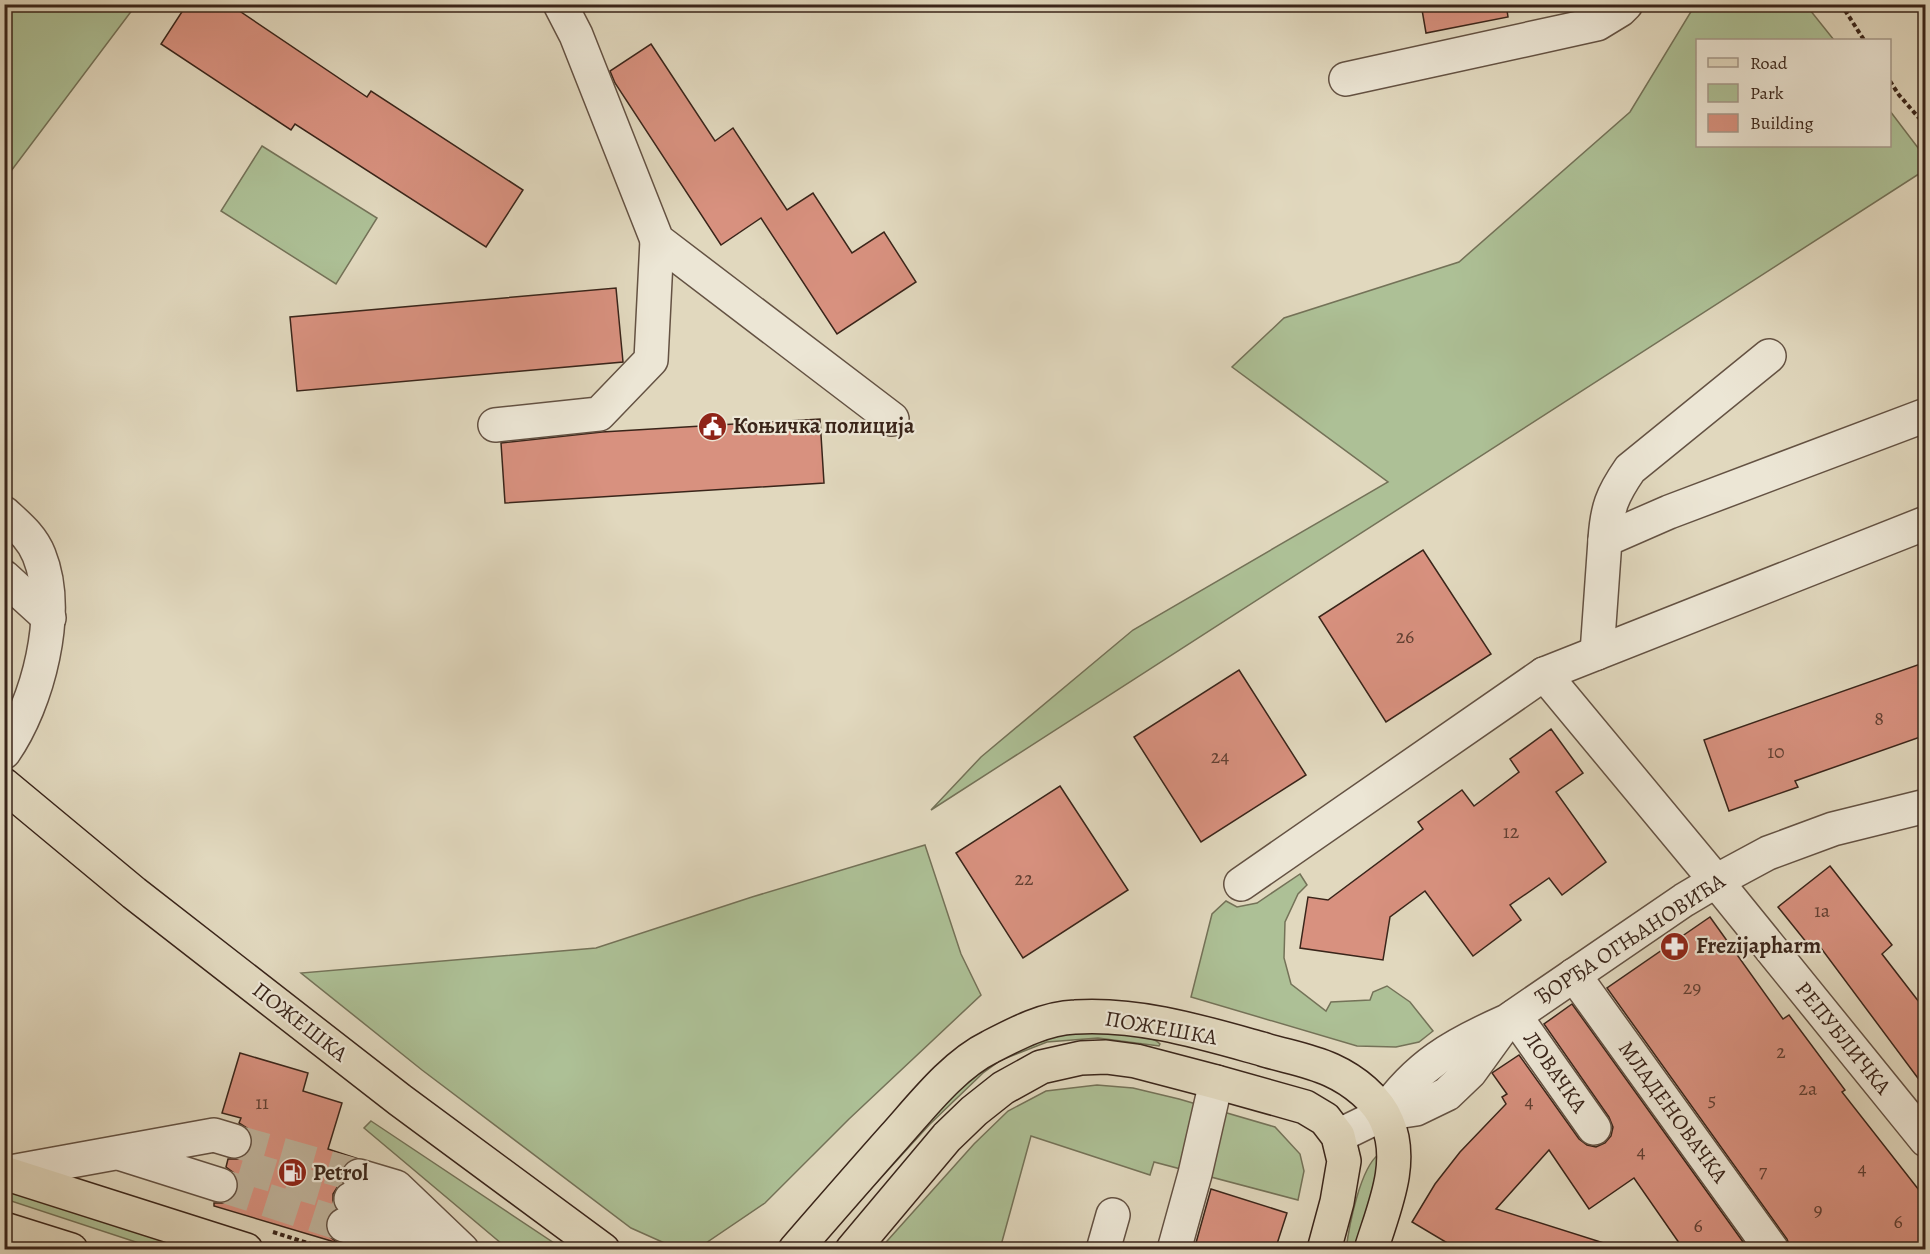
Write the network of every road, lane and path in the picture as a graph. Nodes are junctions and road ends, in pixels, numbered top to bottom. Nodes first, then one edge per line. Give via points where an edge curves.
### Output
1 (560, 4) edge
2 (1626, 4) edge
3 (1841, 4) edge
4 (1863, 39) edge
5 (1346, 79) dead end
6 (1891, 83) edge
7 (1926, 126) edge
8 (657, 240) junction
9 (1769, 356) dead end
10 (1926, 415) edge
11 (892, 419) dead end
12 (495, 425) dead end
13 (4, 513) edge
14 (1926, 523) edge
15 (1605, 540) junction
16 (4, 577) edge
17 (49, 618) junction
18 (4, 634) edge
19 (4, 643) edge
20 (1597, 653) junction
21 (1544, 674) junction
22 (4, 752) edge
23 (4, 785) edge
24 (1926, 806) edge
25 (1716, 881) junction
26 (1241, 884) dead end
27 (1574, 975) junction
28 (1511, 1018) junction
29 (1216, 1082) junction
30 (1383, 1114) junction
31 (1594, 1128) dead end
32 (1338, 1136) junction
33 (1926, 1140) edge
34 (117, 1153) junction
35 (5, 1173) edge
36 (1113, 1215) dead end
37 (4, 1228) edge
38 (431, 1237) edge
39 (72, 1250) edge
40 (246, 1250) edge
41 (462, 1250) edge
42 (603, 1250) edge
43 (795, 1250) edge
44 (852, 1250) edge
45 (1103, 1250) edge
46 (1174, 1250) edge
47 (1324, 1250) edge
48 (1371, 1250) edge
49 (1772, 1250) edge

1 - 8 street via 576,35
2 - 5 street via 1597,24
3 - 4 path
6 - 7 path
8 - 11 street
8 - 12 street via 651,360 599,414
9 - 15 street via 1630,469 1614,492 1606,518
10 - 15 street
13 - 17 street via 27,534 39,554
14 - 20 street
15 - 20 street
16 - 17 street
17 - 22 street via 32,698
18 - 19 path
20 - 21 street
21 - 25 street, РЕПУБЛИЧКА
21 - 26 street
23 - 42 main road, ПОЖЕШКА via 134,893
24 - 25 street, ЂОРЂА ОГЊАНОВИЋА via 1833,829 1768,853
25 - 27 street, ЂОРЂА ОГЊАНОВИЋА
25 - 33 street, РЕПУБЛИЧКА
27 - 28 street, ЂОРЂА ОГЊАНОВИЋА
27 - 49 street, МЛАДЕНОВАЧКА
28 - 30 street, ЂОРЂА ОГЊАНОВИЋА via 1425,1066
28 - 31 street, ЛОВАЧКА
29 - 32 main road, ПОЖЕШКА via 1316,1112
29 - 44 main road, ПОЖЕШКА via 1106,1057 1041,1067 1003,1088 947,1137
29 - 46 street
30 - 32 street
30 - 43 main road, ПОЖЕШКА via 1354,1084 1317,1065 1151,1021 1095,1016 1054,1020 987,1048 960,1068 922,1105
30 - 48 main road via 1393,1145 1392,1179
32 - 47 main road via 1344,1161
34 - 34 street via 166,1143 227,1163
34 - 35 street
35 - 40 main road
36 - 45 street
37 - 39 main road
38 - 38 street via 351,1200 396,1187
38 - 41 street

